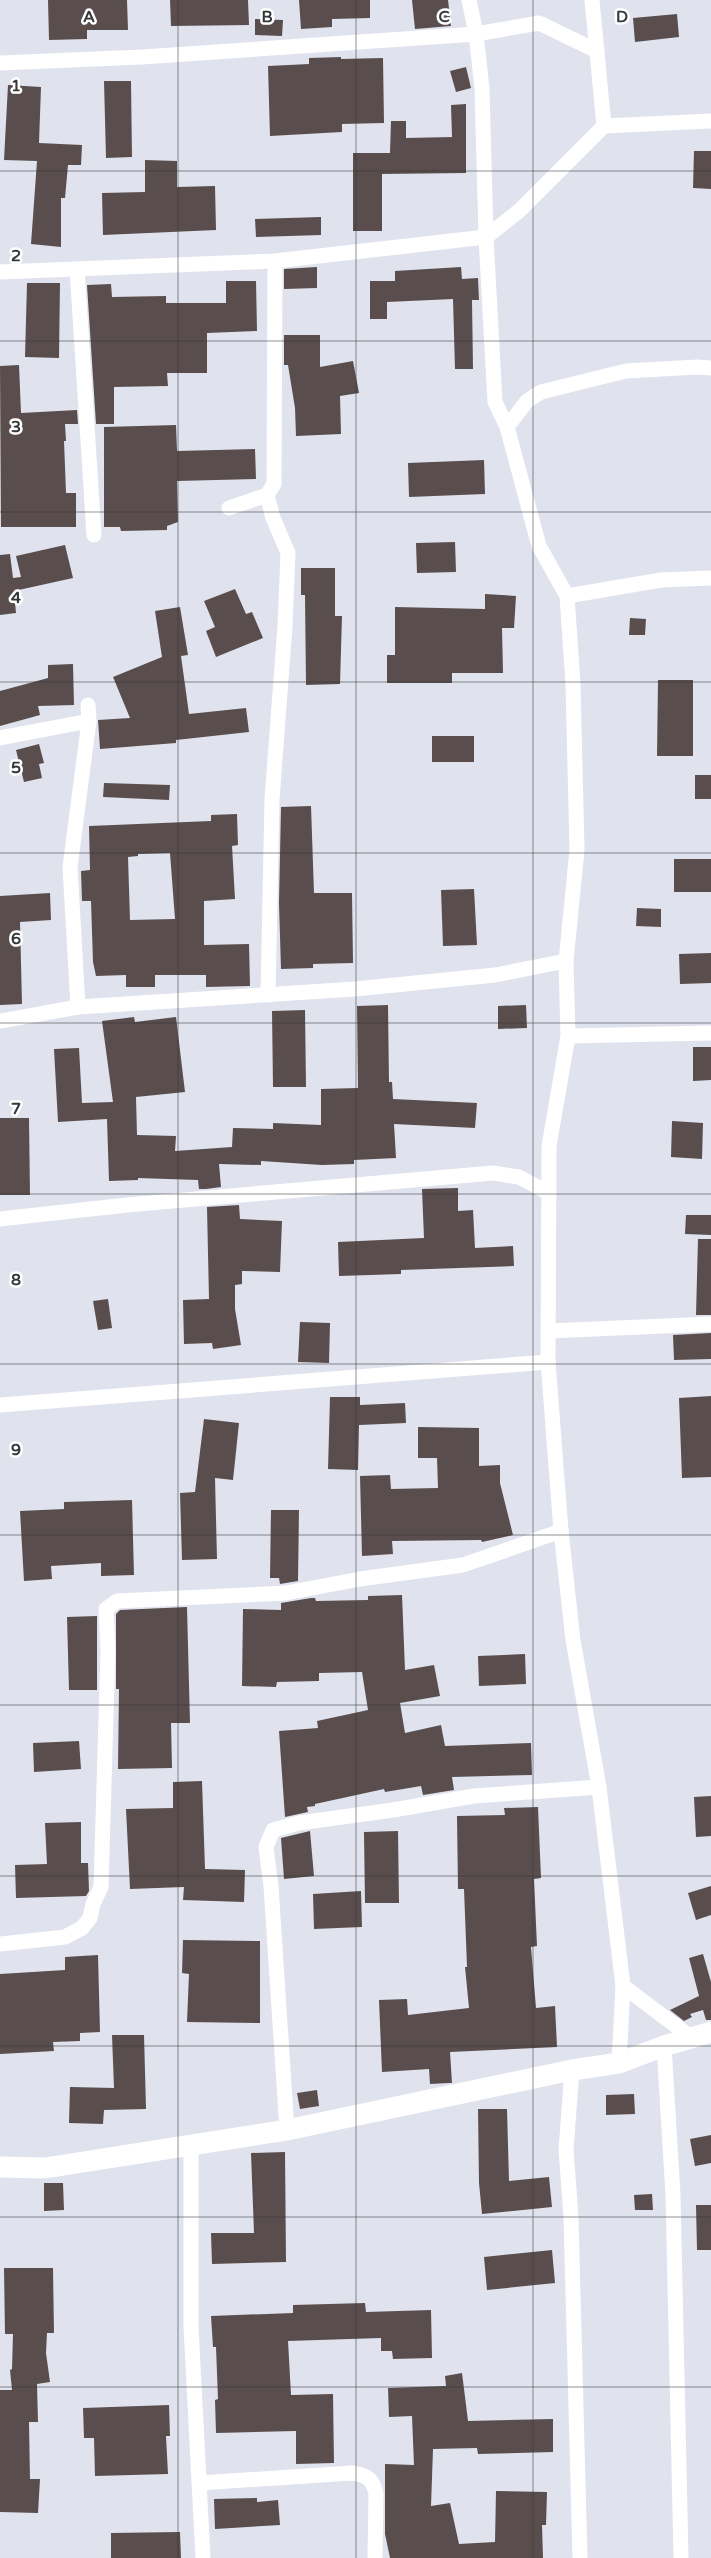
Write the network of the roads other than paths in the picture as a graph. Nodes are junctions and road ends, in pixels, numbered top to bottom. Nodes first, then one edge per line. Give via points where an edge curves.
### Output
1 (469, 0) edge
2 (592, 0) edge
3 (476, 34) junction
4 (597, 51) junction
5 (0, 63) edge
6 (711, 121) edge
7 (604, 126) junction
8 (486, 237) junction
9 (275, 260) junction
10 (77, 268) junction
11 (0, 272) edge
12 (711, 368) edge
13 (507, 427) junction
14 (267, 494) junction
15 (229, 508) dead end
16 (94, 535) dead end
17 (711, 578) edge
18 (567, 596) junction
19 (88, 705) dead end
20 (89, 721) junction
21 (0, 738) edge
22 (566, 961) junction
23 (268, 995) junction
24 (78, 1007) junction
25 (0, 1021) edge
26 (711, 1033) edge
27 (568, 1036) junction
28 (549, 1193) junction
29 (0, 1219) edge
30 (711, 1324) edge
31 (548, 1331) junction
32 (548, 1362) junction
33 (0, 1405) edge
34 (561, 1531) junction
35 (599, 1787) junction
36 (0, 1944) edge
37 (623, 1986) junction
38 (702, 2035) edge
39 (664, 2046) junction
40 (619, 2063) junction
41 (572, 2070) junction
42 (287, 2130) junction
43 (191, 2146) junction
44 (0, 2167) edge
45 (199, 2483) junction
46 (203, 2558) edge
47 (375, 2558) edge
48 (580, 2558) edge
49 (681, 2558) edge

1 - 3 street
2 - 4 street
3 - 4 street via 539,23
3 - 5 street via 142,57
3 - 8 street via 482,88
4 - 7 street
6 - 7 street
7 - 8 street via 519,211
8 - 9 street
8 - 13 street via 495,402
9 - 10 street
9 - 14 street via 274,484
10 - 11 street
10 - 16 street
12 - 13 street via 696,366 626,371 541,392 527,401
13 - 18 street via 539,546
14 - 15 street
14 - 23 street via 288,553 272,799
17 - 18 street via 661,580
18 - 22 street via 578,850
19 - 20 street
20 - 21 street
20 - 24 street via 70,867
22 - 23 street via 496,974
22 - 27 street
23 - 24 street
24 - 25 street
26 - 27 street
27 - 28 street via 549,1146
28 - 29 street via 519,1177 493,1173
28 - 31 street
30 - 31 street
31 - 32 street
32 - 33 street
32 - 34 street
34 - 35 street via 573,1640
34 - 36 street via 463,1565 286,1593 117,1601 111,1604 106,1609 108,1650 101,1887 90,1918 82,1928 65,1937
35 - 37 street
35 - 42 street via 474,1796 299,1823 273,1830 266,1847
37 - 38 street
37 - 40 street
38 - 39 street
39 - 40 street
39 - 49 street via 673,2195
40 - 41 street
41 - 42 street
41 - 48 street via 566,2150 571,2217
42 - 43 street
43 - 44 street via 46,2168
43 - 45 street via 191,2327
45 - 46 street
45 - 47 street via 352,2473 368,2477 374,2483 376,2494

